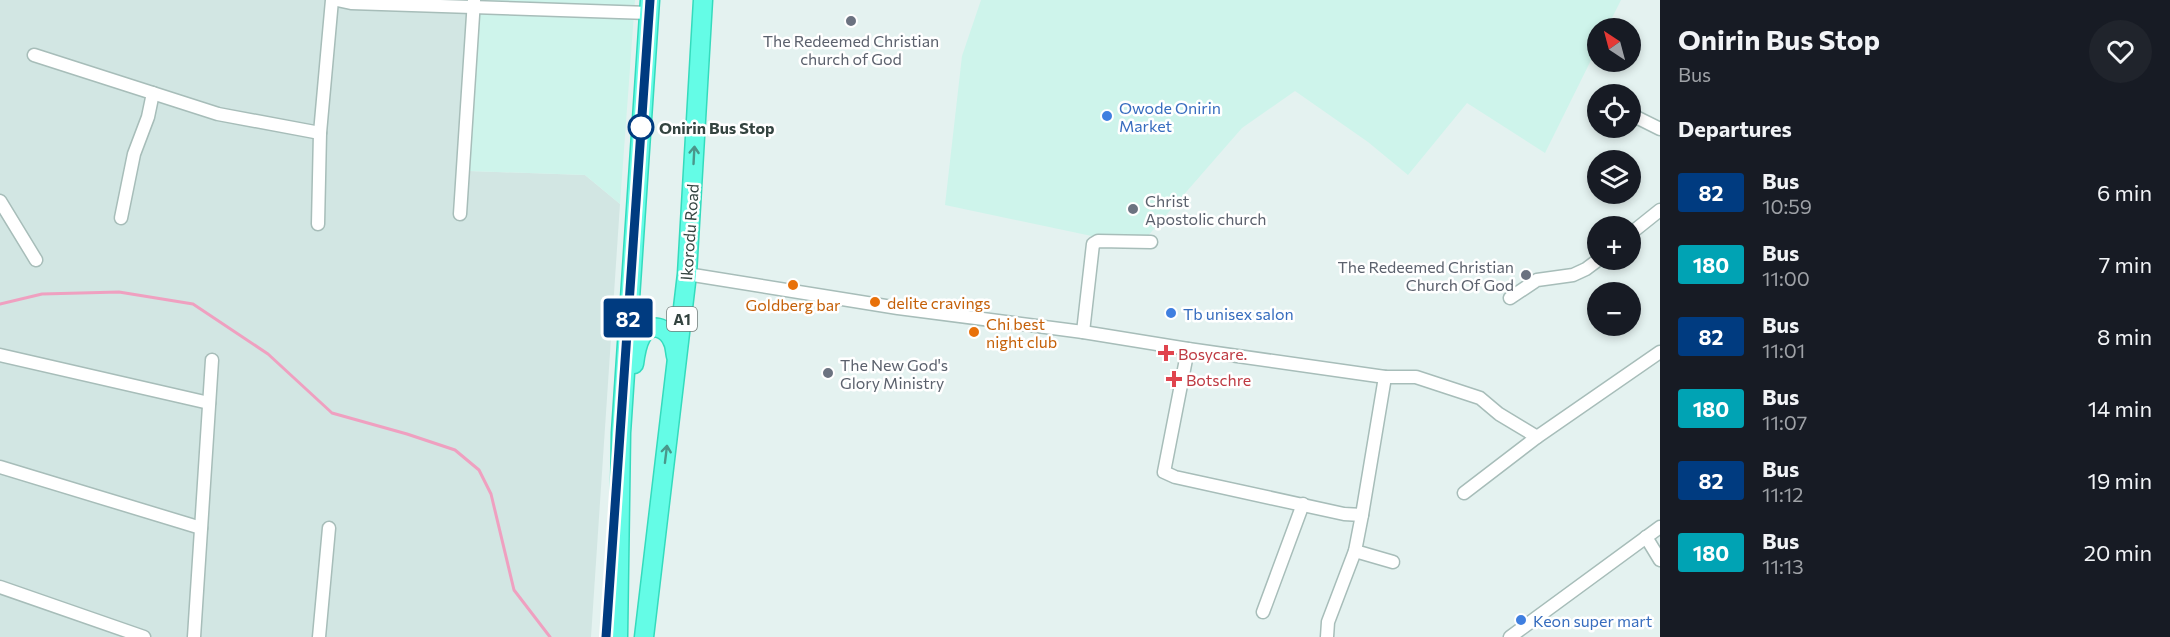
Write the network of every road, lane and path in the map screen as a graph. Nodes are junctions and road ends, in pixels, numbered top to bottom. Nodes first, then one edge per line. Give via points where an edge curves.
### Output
1 (332, 0) edge
2 (337, 0) edge
3 (703, 0) edge
4 (473, 4) edge
5 (650, 7) edge
6 (34, 55) dead end
7 (153, 93) junction
8 (1641, 120) edge
9 (1660, 129) edge
10 (320, 133) junction
11 (0, 201) edge
12 (1660, 210) edge
13 (460, 214) dead end
14 (122, 218) dead end
15 (318, 224) dead end
16 (1641, 225) edge
17 (1151, 242) dead end
18 (36, 260) dead end
19 (1587, 268) edge
20 (687, 274) junction
21 (1510, 298) dead end
22 (1083, 332) junction
23 (1188, 350) junction
24 (1660, 352) edge
25 (0, 355) edge
26 (212, 360) dead end
27 (677, 361) junction
28 (1385, 377) junction
29 (208, 403) junction
30 (621, 433) junction
31 (1537, 437) junction
32 (0, 467) edge
33 (1464, 493) dead end
34 (660, 498) junction
35 (1304, 504) junction
36 (1362, 515) junction
37 (1660, 527) edge
38 (201, 528) junction
39 (329, 528) dead end
40 (1646, 537) junction
41 (1355, 551) junction
42 (1660, 560) edge
43 (1393, 562) dead end
44 (0, 587) edge
45 (1263, 612) dead end
46 (144, 637) edge
47 (194, 637) edge
48 (319, 637) edge
49 (606, 637) edge
50 (618, 637) edge
51 (644, 637) edge
52 (651, 637) edge
53 (1327, 637) edge
54 (1510, 637) edge

1 - 10 street
2 - 4 street
20 -> 3 highway, Ikorodu Road / A1
4 - 5 street
4 - 13 street
5 - 30 highway
6 - 7 street
7 - 10 street via 218,114
7 - 14 street via 134,154
8 - 9 street
10 - 15 street
11 - 18 street
12 - 16 street
17 - 22 street via 1093,244
19 - 21 street via 1573,275 1537,280
20 - 22 street via 830,298
20 - 27 highway, Ikorodu Road / A1
22 - 23 street
23 - 28 street
23 - 35 street via 1164,472
24 - 31 street
25 - 29 street
26 - 29 street
27 - 30 highway via 673,342 661,328 648,328 640,337
34 -> 27 highway, Ikorodu Road / A1
28 - 31 street via 1416,377 1480,398
28 - 36 street
29 - 38 street
30 - 49 highway
30 - 50 highway
31 - 33 street
32 - 38 street
34 - 51 highway, Ikorodu Road / A1
34 - 52 highway, Ikorodu Road / A1
35 - 36 street
35 - 45 street
36 - 41 street
37 - 40 street
38 - 47 street
39 - 48 street
40 - 42 street
40 - 54 street
41 - 43 street
41 - 53 street via 1328,622
44 - 46 street

